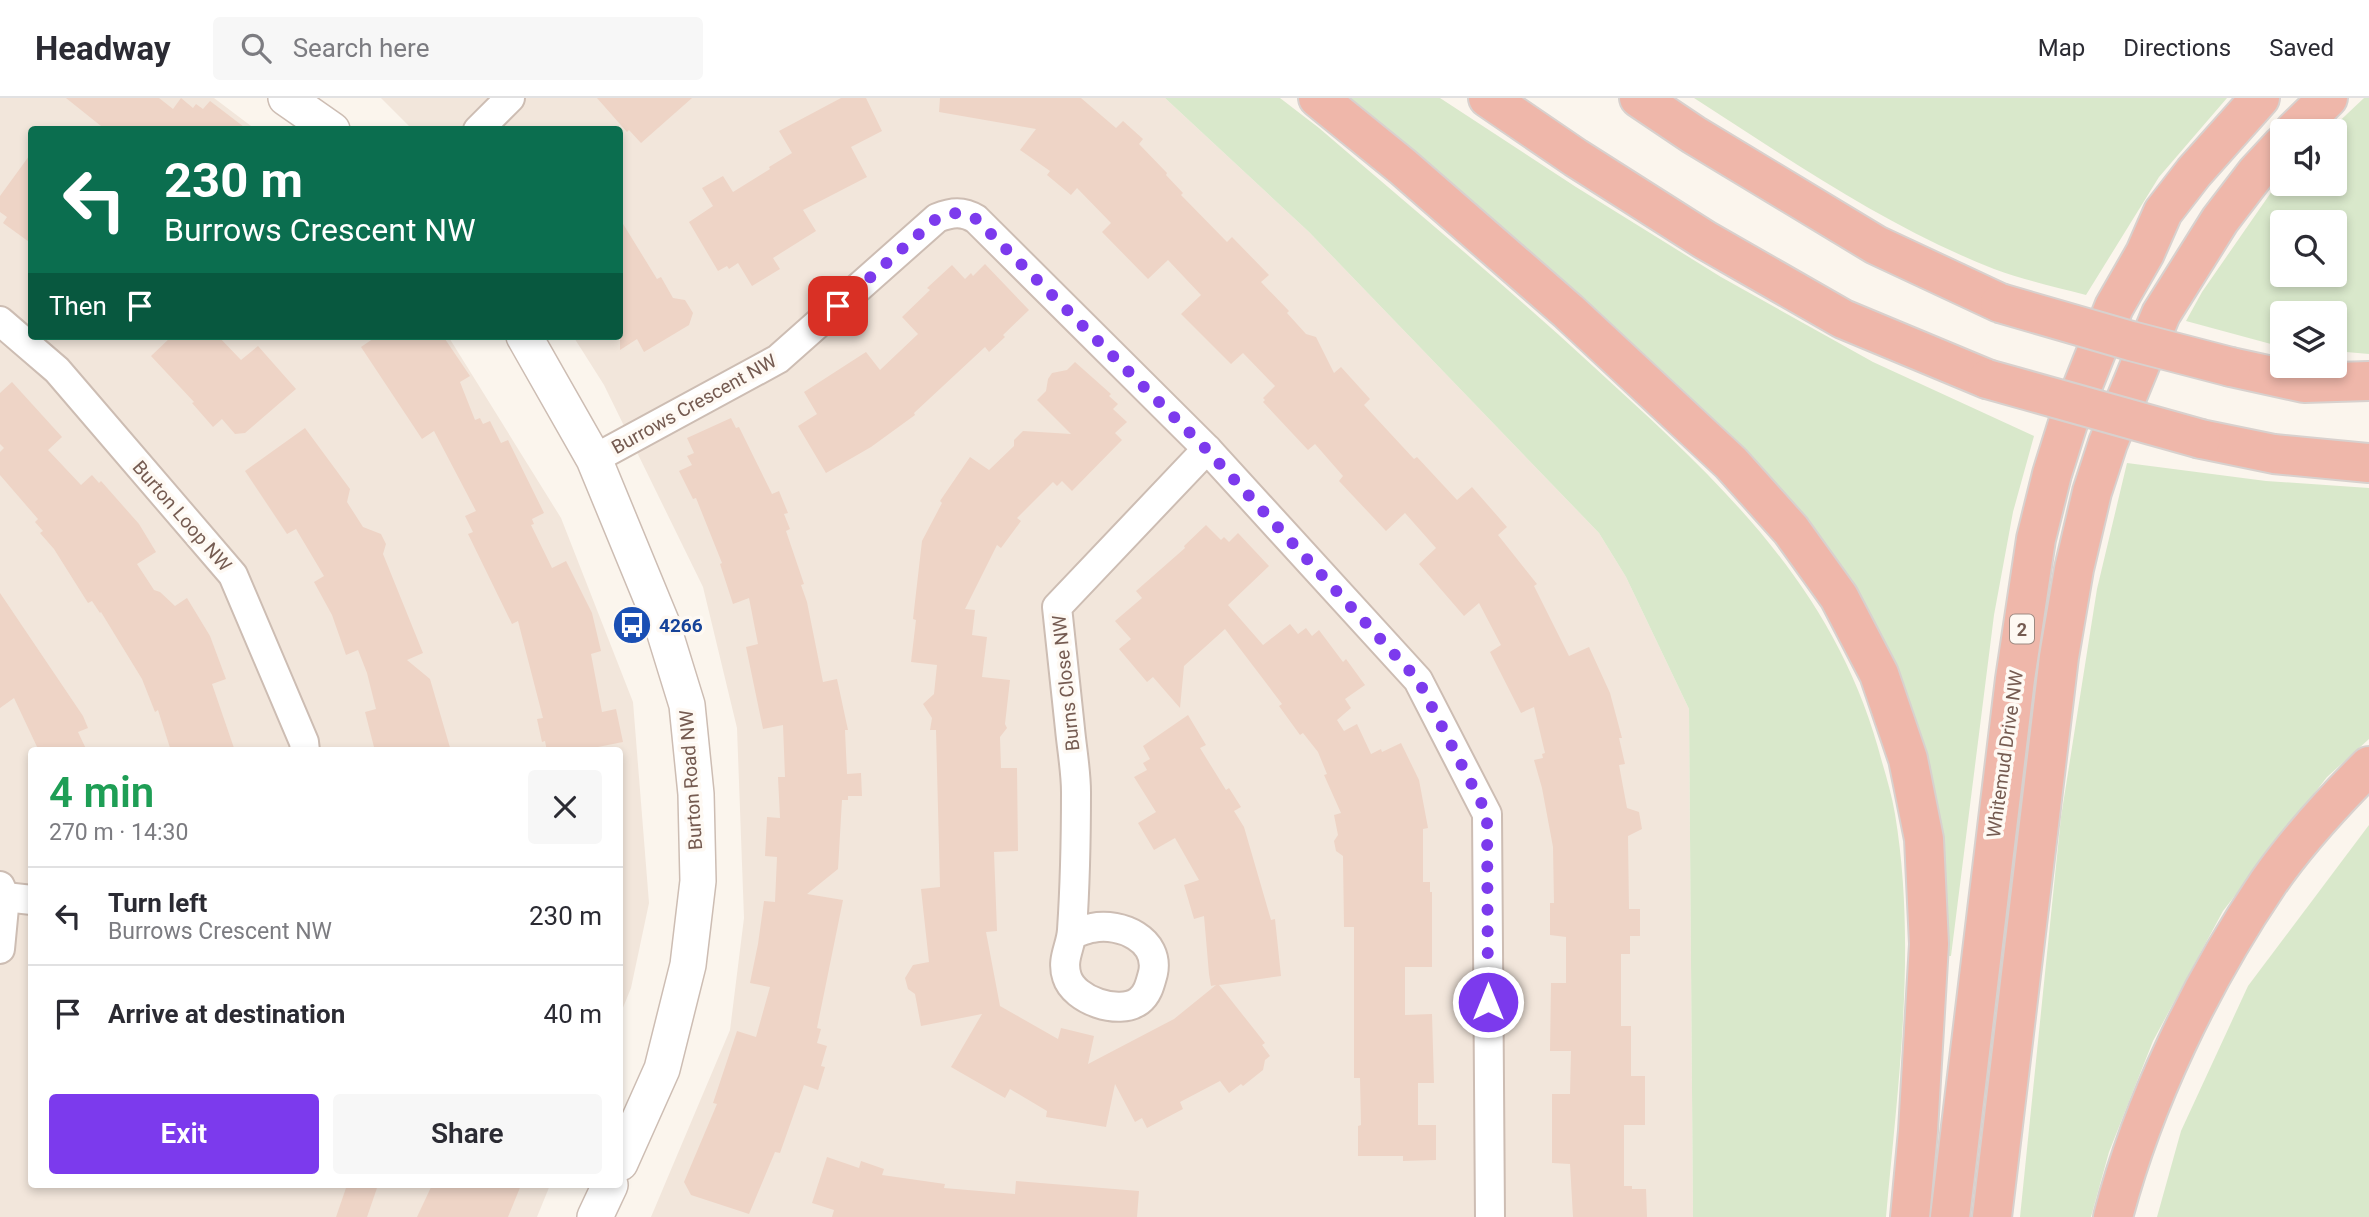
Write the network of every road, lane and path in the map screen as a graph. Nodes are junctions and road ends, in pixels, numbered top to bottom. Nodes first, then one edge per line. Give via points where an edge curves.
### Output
1 (286, 98) edge
2 (510, 98) edge
3 (1318, 98) edge
4 (1488, 98) edge
5 (1639, 98) edge
6 (2260, 98) edge
7 (2328, 98) edge
8 (2306, 119) edge
9 (326, 126) edge
10 (482, 126) edge
11 (2270, 158) edge
12 (0, 321) edge
13 (526, 340) edge
14 (2369, 381) edge
15 (1207, 450) junction
16 (594, 458) junction
17 (2369, 463) edge
18 (305, 747) edge
19 (2369, 766) edge
20 (12, 894) edge
21 (1072, 934) dead end
22 (0, 948) edge
23 (623, 1156) edge
24 (1490, 1217) edge
25 (1910, 1217) edge
26 (1950, 1217) edge
27 (1993, 1217) edge
28 (2113, 1217) edge

1 - 9 street
2 - 10 street
3 - 25 highway via 1568,311 1731,463 1791,530 1839,597 1879,674 1908,759 1924,839 1929,944
4 - 17 highway, bridge via 1705,240 1843,319 1987,379 2201,439 2274,454
5 - 14 highway, bridge via 1876,245 2000,303 2131,341 2305,383
6 - 26 highway, Whitemud Drive NW / 2 via 2163,212 2114,307 2052,474 2036,538 2013,692
7 - 8 highway
11 - 27 highway via 2220,220 2161,314 2092,492 2059,657
12 - 18 street, Burton Loop NW via 57,370 233,575
13 - 16 street, Burton Road NW
15 - 16 street, Burrows Crescent NW via 976,219 948,213 778,359
15 - 21 street, Burns Close NW via 1057,607 1076,789
15 - 24 street, Burrows Crescent NW via 1418,680 1487,814
16 - 23 street, Burton Road NW via 662,624 687,705 696,794 698,881 688,965 662,1069
19 - 28 highway via 2311,827 2268,883 2218,967 2142,1128
20 - 22 street

